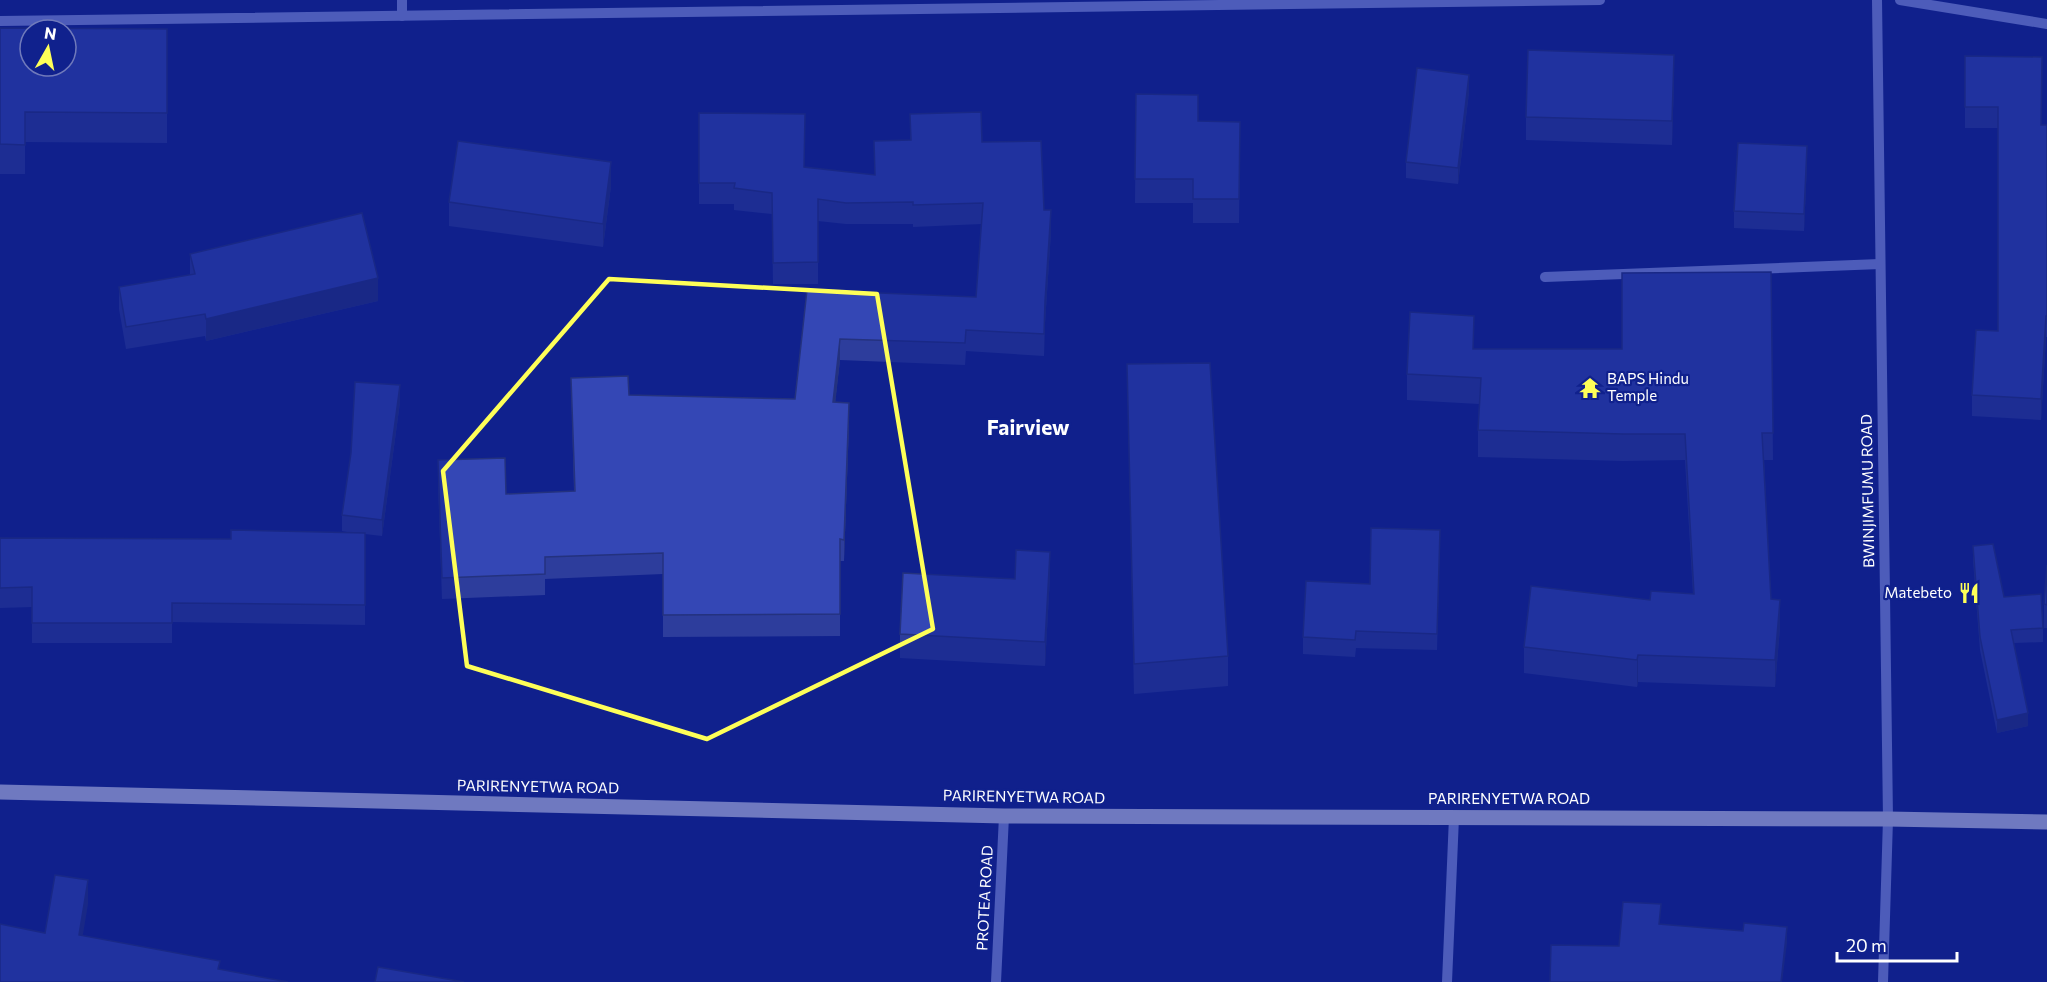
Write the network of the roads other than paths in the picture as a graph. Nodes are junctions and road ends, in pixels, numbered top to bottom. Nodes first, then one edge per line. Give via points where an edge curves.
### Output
1 (402, 0) edge
2 (1600, 0) edge
3 (1877, 0) edge
4 (1900, 0) edge
5 (834, 5) edge
6 (402, 16) junction
7 (0, 21) edge
8 (2047, 24) edge
9 (1880, 264) junction
10 (1545, 277) dead end
11 (0, 792) edge
12 (1004, 816) junction
13 (1454, 817) junction
14 (1888, 819) junction
15 (2047, 822) edge
16 (996, 982) edge
17 (1447, 982) edge
18 (1883, 982) edge

1 - 6 street
2 - 5 street
3 - 9 street, BWINJIMFUMU ROAD
4 - 8 street
5 - 6 street
6 - 7 street
9 - 10 street
9 - 14 street, BWINJIMFUMU ROAD
11 - 12 main road, PARIRENYETWA ROAD
12 - 13 main road, PARIRENYETWA ROAD
12 - 16 street, PROTEA ROAD
13 - 14 main road, PARIRENYETWA ROAD
13 - 17 street
14 - 15 main road, PARIRENYETWA ROAD
14 - 18 street, BWINJIMFUMU ROAD

